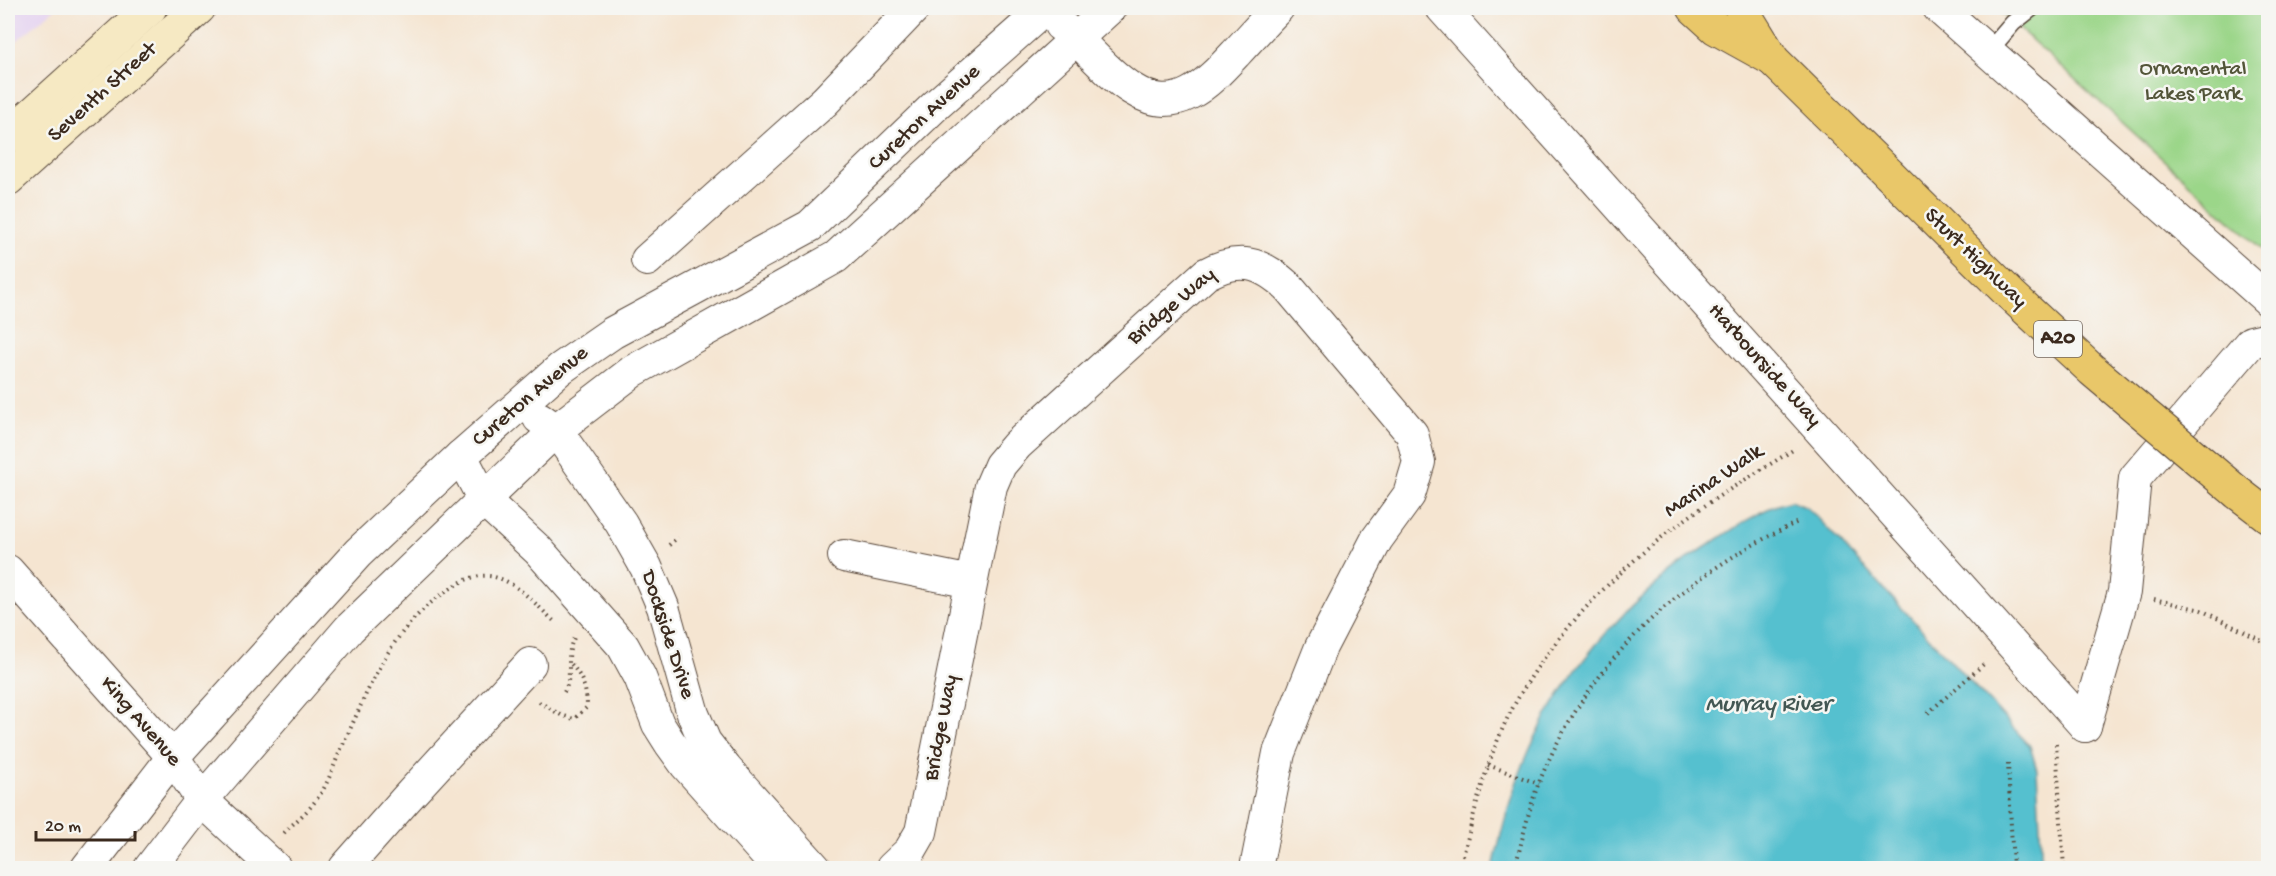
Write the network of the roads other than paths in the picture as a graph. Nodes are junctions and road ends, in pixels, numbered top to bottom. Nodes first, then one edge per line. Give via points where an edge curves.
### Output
1 (150, 8) edge
2 (199, 8) edge
3 (914, 8) edge
4 (1110, 8) edge
5 (1278, 8) edge
6 (1442, 8) edge
7 (1694, 8) edge
8 (1741, 8) edge
9 (1939, 8) edge
10 (2032, 8) edge
11 (1042, 9) edge
12 (1076, 38) junction
13 (1988, 52) junction
14 (1773, 60) junction
15 (8, 136) edge
16 (8, 179) edge
17 (647, 260) dead end
18 (2268, 300) edge
19 (2268, 338) edge
20 (518, 405) junction
21 (556, 430) junction
22 (461, 456) junction
23 (484, 500) junction
24 (2268, 516) edge
25 (843, 556) dead end
26 (8, 571) edge
27 (971, 582) junction
28 (520, 674) road end
29 (173, 757) junction
30 (202, 800) junction
31 (269, 863) edge
32 (87, 868) edge
33 (150, 868) edge
34 (345, 868) edge
35 (778, 868) edge
36 (815, 868) edge
37 (892, 868) edge
38 (1256, 868) edge

1 - 15 main road, Seventh Street
2 - 16 main road, Seventh Street
3 - 17 street via 825,101
4 - 12 street, Cureton Avenue
5 - 12 street via 1210,80 1177,99 1157,98 1132,89
6 - 19 street, Harbourside Way via 2085,726 2124,592 2135,477 2251,342
7 - 14 highway, Sturt Highway / A20 via 1716,28
8 - 14 highway, Sturt Highway / A20
9 - 13 street
10 - 13 lane
11 - 12 street
11 - 20 street, Cureton Avenue via 810,226 612,333 560,369
12 - 21 street, Cureton Avenue via 836,257 633,371
13 - 18 street
14 - 24 highway, Sturt Highway / A20, bridge via 2092,370
20 - 21 street, Dockside Drive
20 - 22 street, Cureton Avenue
21 - 23 street, Cureton Avenue
21 - 36 street, Dockside Drive via 621,523 646,567 663,607 693,714 705,742
22 - 23 street, Dockside Drive
22 - 29 street, Cureton Avenue via 358,553
23 - 30 street, Cureton Avenue via 349,629
23 - 35 street, Dockside Drive via 538,550 623,646 669,743
25 - 27 street
26 - 29 street, King Avenue
27 - 37 street, Bridge Way via 921,832 910,851
27 - 38 street, Bridge Way via 991,486 1000,465 1017,445 1206,274 1221,265 1258,266 1288,287 1412,434 1419,462 1409,495 1377,539 1321,647 1279,753
28 - 34 street
29 - 30 street, King Avenue
29 - 32 street, Cureton Avenue
30 - 31 street, King Avenue
30 - 33 street, Cureton Avenue

